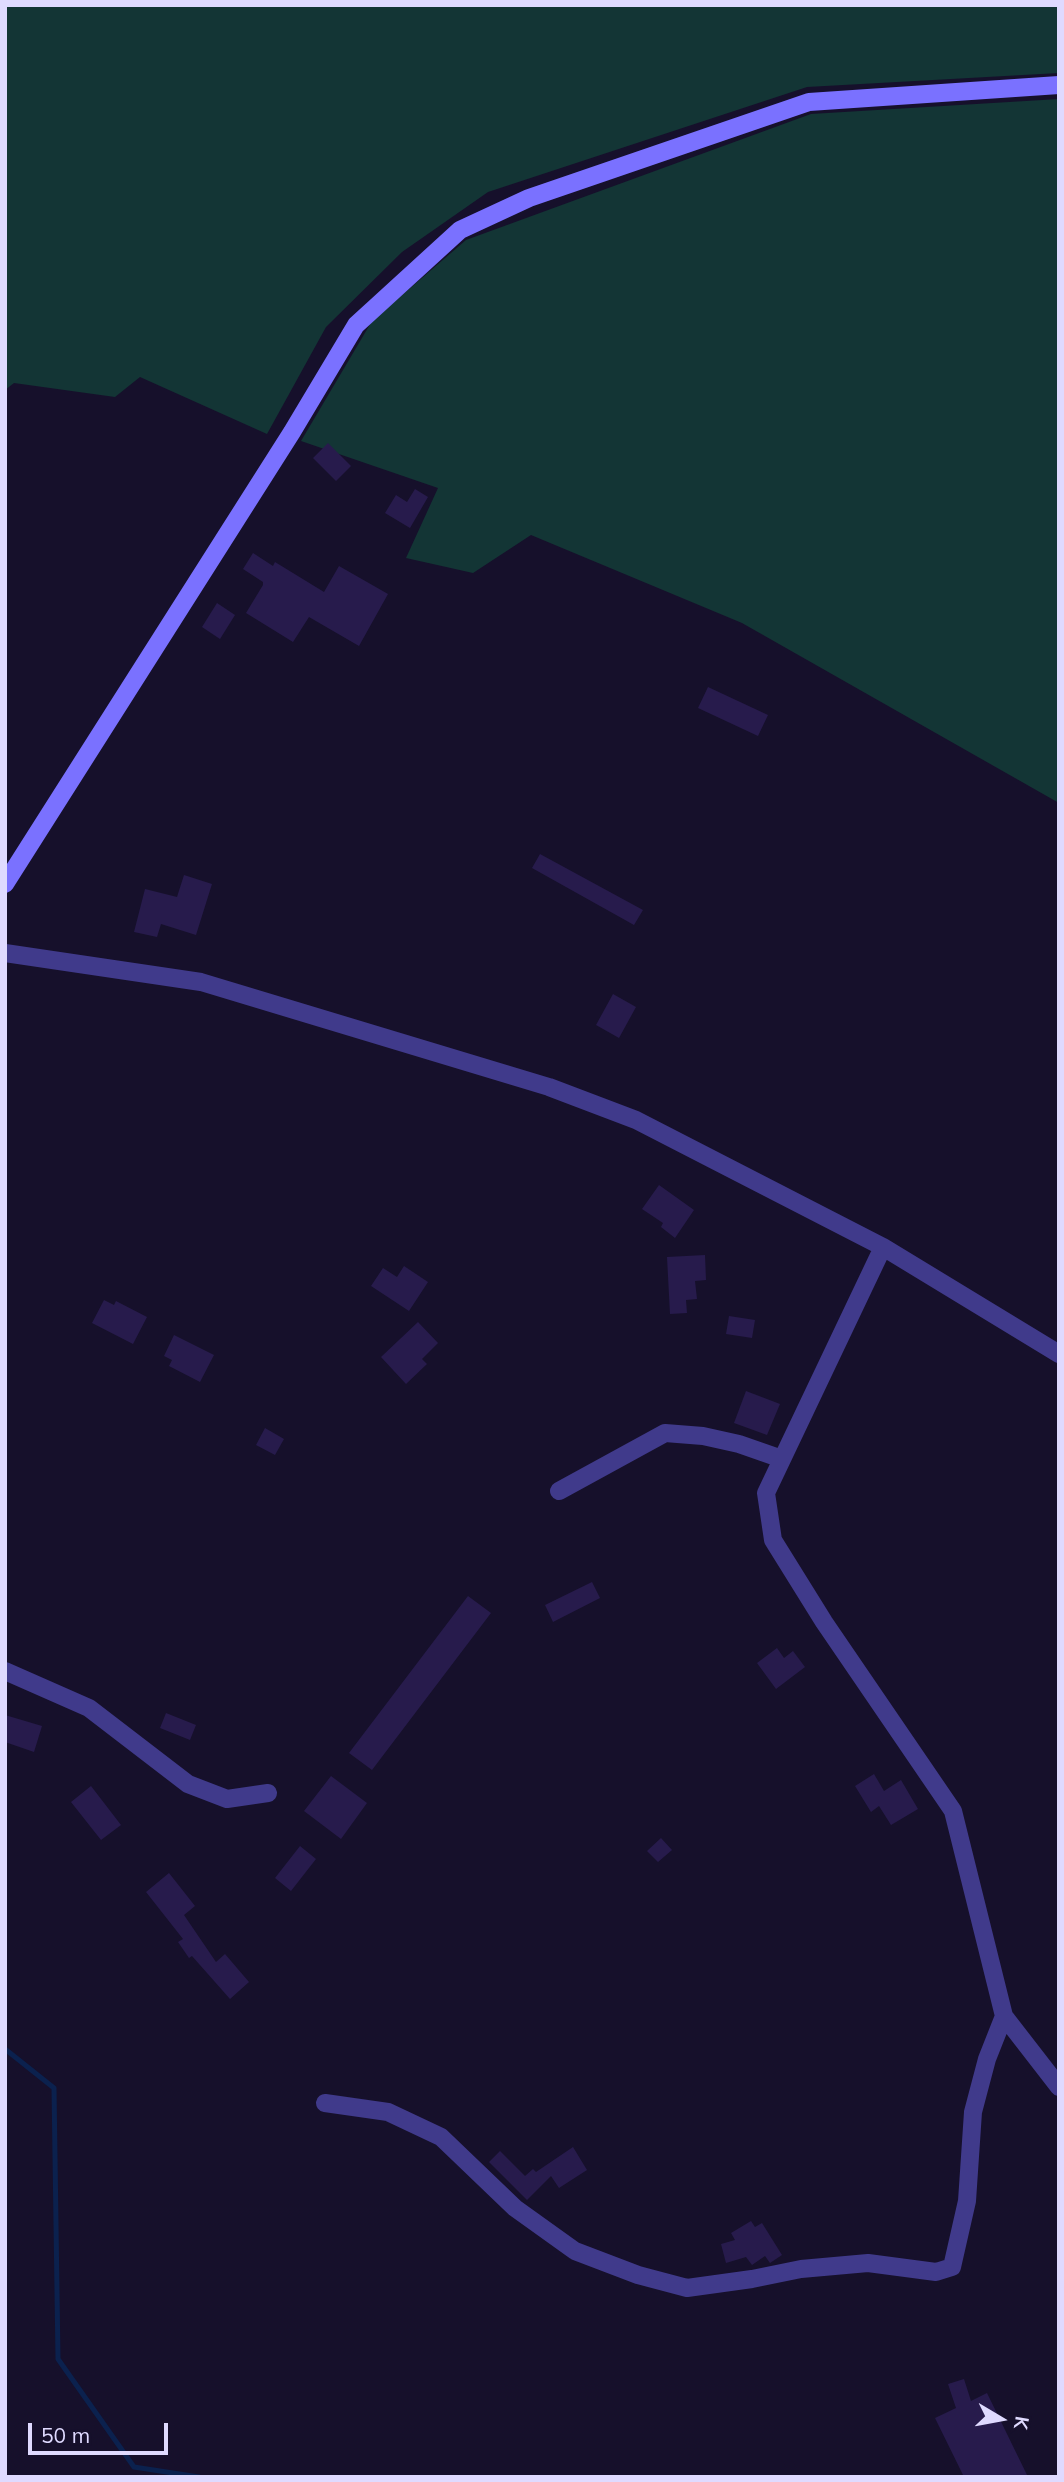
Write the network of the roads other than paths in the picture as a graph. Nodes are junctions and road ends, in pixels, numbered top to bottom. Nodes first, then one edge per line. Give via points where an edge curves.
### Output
1 (1059, 85) edge
2 (5, 884) edge
3 (5, 953) edge
4 (883, 1247) junction
5 (1059, 1354) edge
6 (782, 1459) junction
7 (559, 1492) dead end
8 (5, 1671) edge
9 (268, 1793) dead end
10 (1004, 2016) junction
11 (1059, 2087) edge
12 (324, 2104) dead end

1 - 2 street via 809,102 529,198 460,230 356,325
3 - 4 street via 201,982 549,1087 636,1120
4 - 5 street
4 - 6 street
6 - 7 street via 739,1444 665,1433
6 - 10 street via 766,1493 773,1540 953,1811
8 - 9 street via 89,1708 188,1784 227,1799
10 - 11 street
10 - 12 street via 973,2112 967,2201 952,2267 936,2272 868,2263 687,2288 638,2275 575,2251 515,2208 441,2137 388,2112

